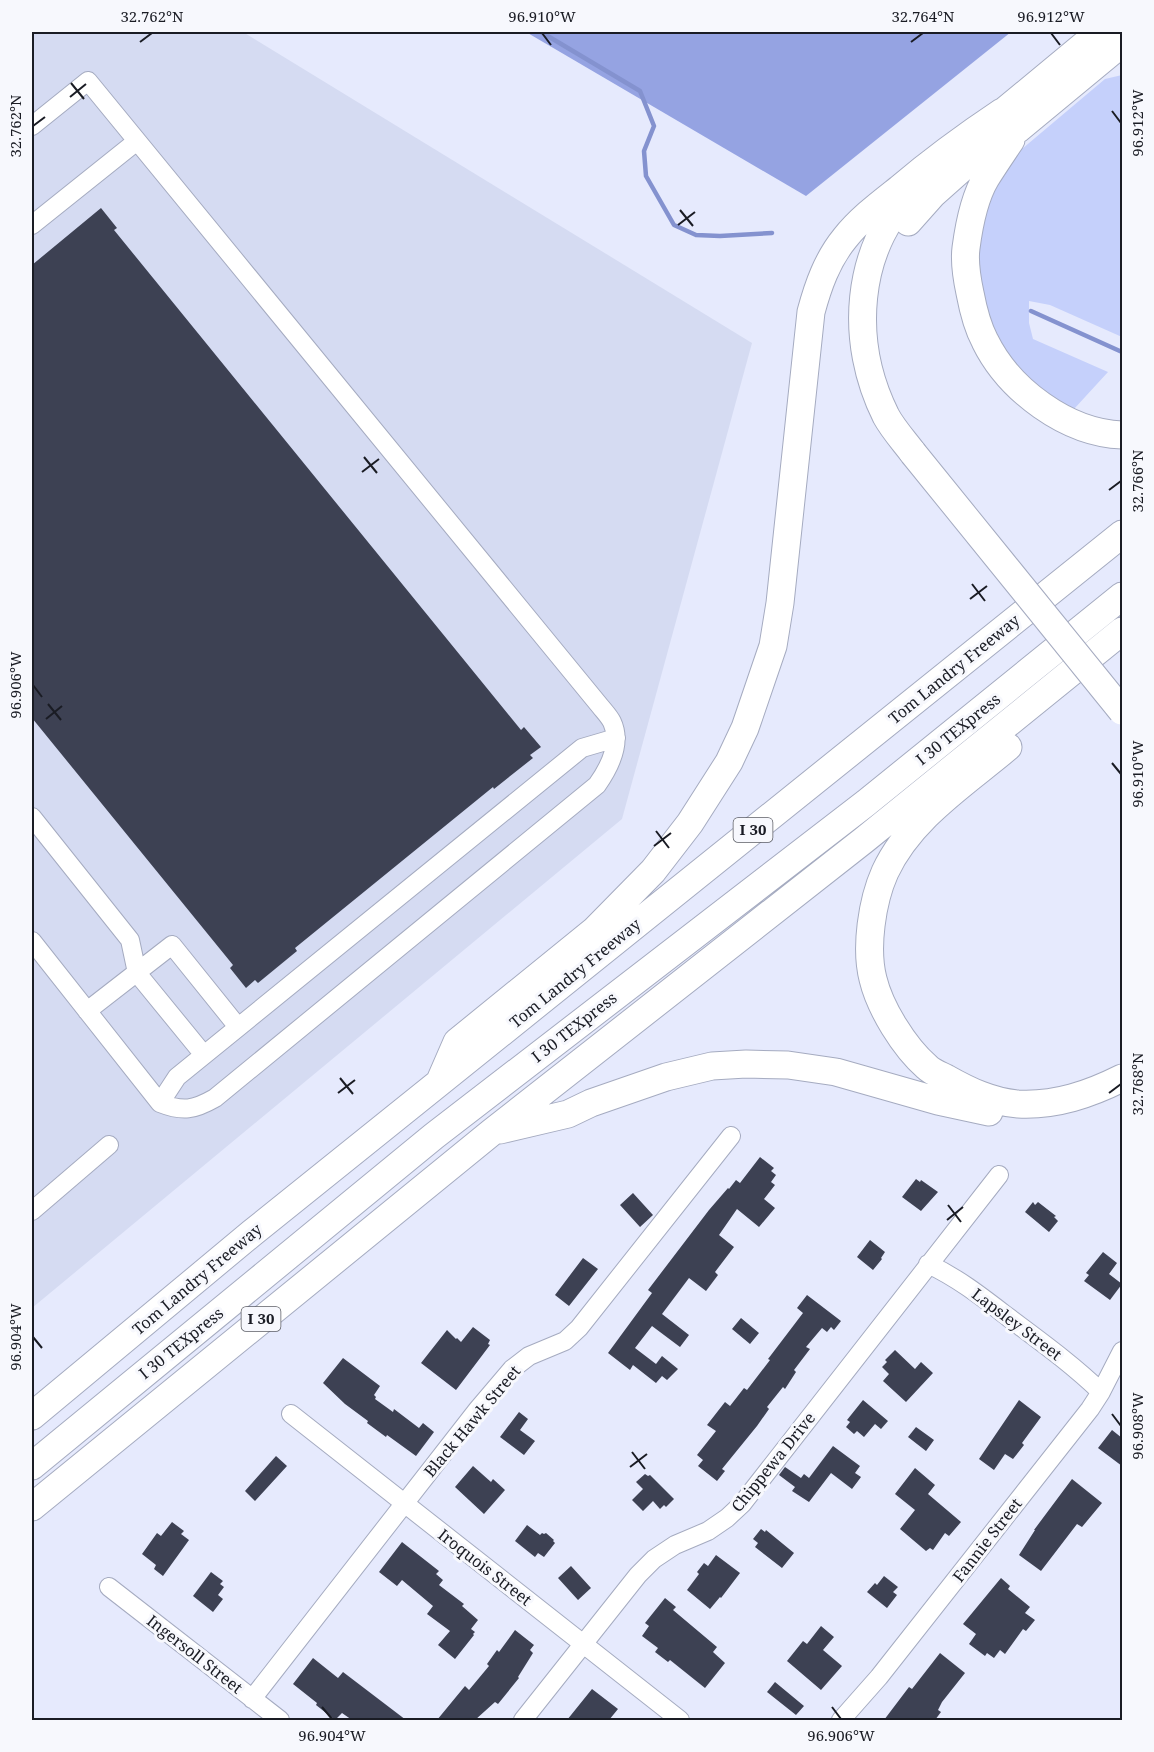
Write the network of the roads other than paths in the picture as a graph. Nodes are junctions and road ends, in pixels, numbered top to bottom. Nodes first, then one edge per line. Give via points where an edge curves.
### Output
1 (1100, 32) edge
2 (1122, 43) edge
3 (1010, 120) junction
4 (32, 126) edge
5 (137, 141) junction
6 (32, 225) edge
7 (1122, 435) edge
8 (919, 448) junction
9 (1122, 534) edge
10 (1122, 596) edge
11 (1115, 637) edge
12 (1122, 683) edge
13 (1122, 711) edge
14 (616, 738) junction
15 (32, 817) edge
16 (32, 941) edge
17 (137, 973) junction
18 (87, 1011) junction
19 (238, 1027) junction
20 (204, 1055) junction
21 (1122, 1078) edge
22 (439, 1083) junction
23 (1122, 1098) edge
24 (160, 1103) junction
25 (492, 1132) junction
26 (731, 1136) dead end
27 (109, 1145) dead end
28 (999, 1175) dead end
29 (32, 1211) edge
30 (928, 1264) junction
31 (1122, 1351) edge
32 (1101, 1392) junction
33 (291, 1414) dead end
34 (32, 1416) edge
35 (32, 1466) edge
36 (404, 1503) junction
37 (32, 1507) edge
38 (109, 1587) dead end
39 (583, 1644) junction
40 (252, 1699) junction
41 (280, 1720) edge
42 (524, 1720) edge
43 (680, 1720) edge
44 (841, 1720) edge

1 - 3 highway
2 - 3 highway
3 - 7 highway via 972,215 966,250 974,312 985,342 1001,366 1041,406 1066,421
3 - 8 highway via 960,151 904,200 881,234 870,262 862,315 869,369 886,416 895,430
3 - 22 highway via 954,144 865,216 844,238 817,288 811,312 773,646 729,762 653,871 595,930 457,1042
4 - 5 street via 88,81
5 - 6 street
5 - 14 street via 600,706 611,721
8 - 12 highway
8 - 13 highway, bridge
9 - 22 highway, Tom Landry Freeway / I 30
10 - 35 highway, I 30 TEXpress via 866,803 434,1136
11 - 21 highway via 1078,689 909,834 880,887 873,911 870,952 873,979 889,1019 902,1039 927,1068 965,1089 1019,1104 1049,1102 1074,1098
11 - 25 highway, I 30
14 - 19 street via 582,748
14 - 24 street via 607,771 597,785 215,1098 189,1109
15 - 17 street via 130,940
16 - 18 street
17 - 18 street
17 - 19 street via 172,945
17 - 20 street
18 - 24 street
19 - 20 street
20 - 24 street via 177,1077
22 - 34 highway, Tom Landry Freeway / I 30
23 - 25 highway via 1076,1113 1029,1117 938,1101 836,1072 788,1065 712,1066 666,1077 568,1113
25 - 37 highway, I 30
26 - 36 street, Black Hawk Street via 579,1328 565,1341 530,1356 512,1369
27 - 29 street
28 - 30 street, Chippewa Drive
30 - 32 street, Lapsley Street via 949,1274 1064,1358
30 - 39 street, Chippewa Drive via 742,1504 708,1531 654,1559
31 - 32 street, Fannie Street
32 - 44 street, Fannie Street via 879,1677
33 - 36 street, Iroquois Street
36 - 39 street, Iroquois Street
36 - 40 street, Black Hawk Street
38 - 40 street, Ingersoll Street
39 - 42 street, Chippewa Drive
39 - 43 street, Iroquois Street
40 - 41 street, Ingersoll Street

